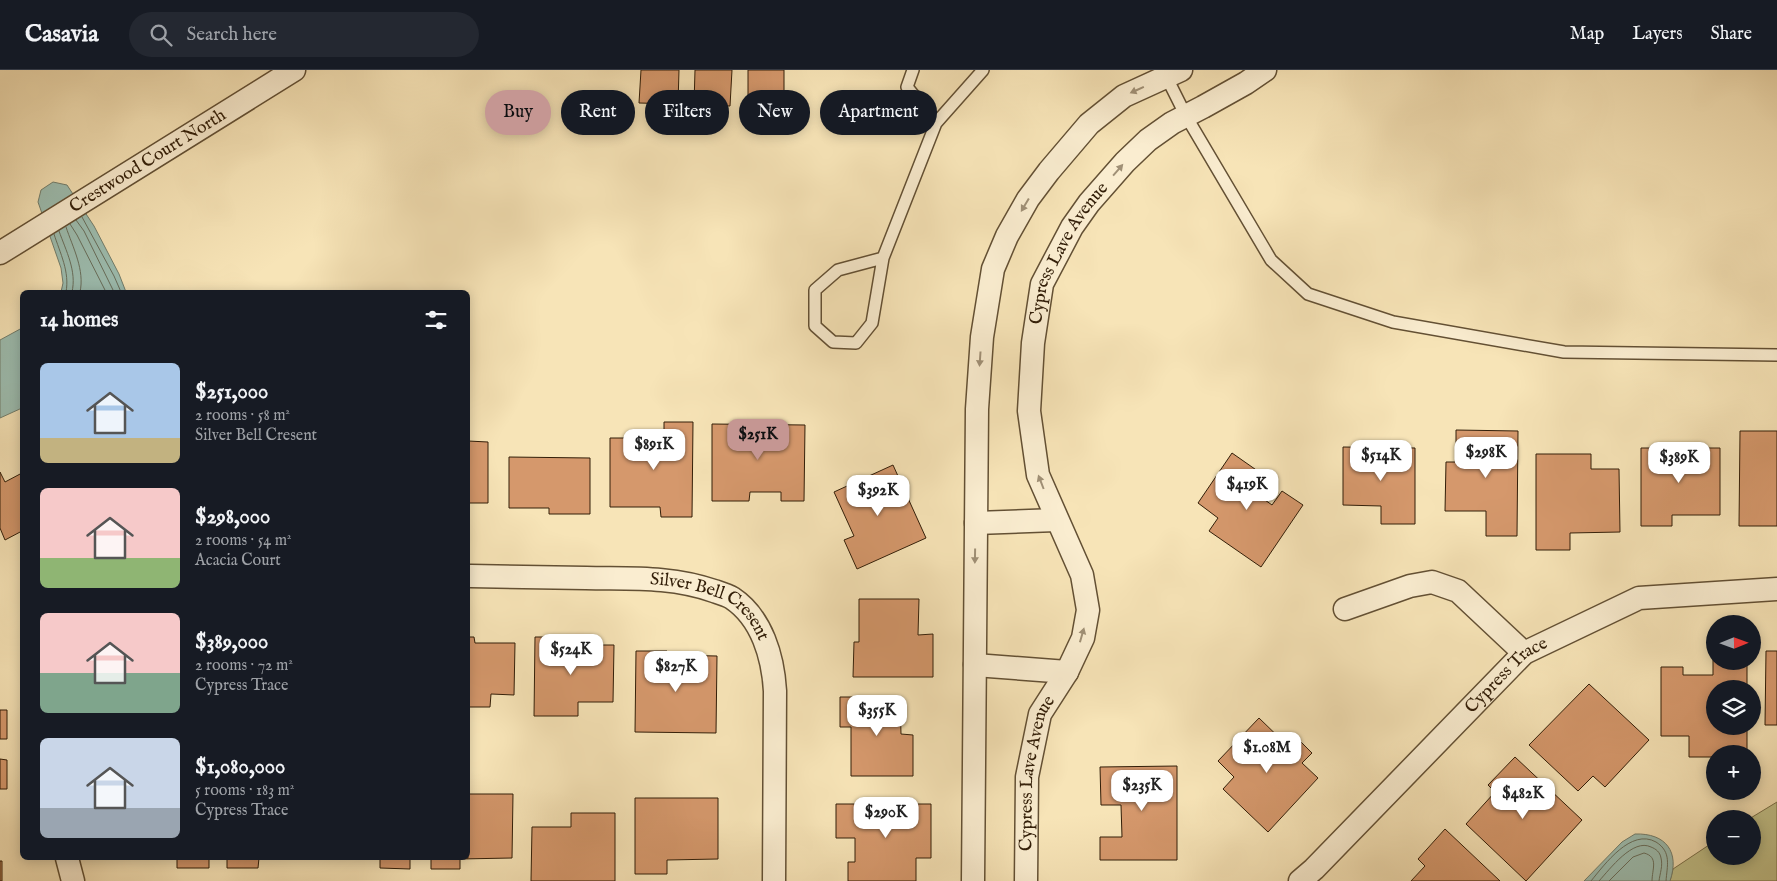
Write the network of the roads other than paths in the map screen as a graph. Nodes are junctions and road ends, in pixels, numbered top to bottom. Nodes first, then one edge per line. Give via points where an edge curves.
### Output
1 (294, 70) edge
2 (913, 70) edge
3 (982, 70) edge
4 (1266, 70) edge
5 (1170, 72) edge
6 (909, 90) edge
7 (1186, 116) junction
8 (937, 122) edge
9 (931, 135) edge
10 (0, 253) edge
11 (882, 258) junction
12 (1777, 354) edge
13 (1056, 520) junction
14 (976, 523) junction
15 (470, 576) edge
16 (1777, 589) edge
17 (1344, 608) dead end
18 (1524, 653) junction
19 (975, 665) junction
20 (1067, 672) junction
21 (68, 860) edge
22 (73, 881) edge
23 (774, 881) edge
24 (973, 881) edge
25 (1026, 881) edge
26 (1300, 881) edge

1 - 10 street, Crestwood Court North
2 - 6 lane via 907,87
3 - 8 lane
4 - 7 street, Cypress Lave Avenue
5 - 7 lane
5 -> 14 street via 1124,96 1089,124 1028,199 992,269 976,409
7 - 12 lane via 1271,260 1308,294 1394,322 1564,352
13 -> 7 street, Cypress Lave Avenue via 1038,476 1029,411 1033,343 1042,284 1072,227 1095,196 1148,140
9 - 11 lane
11 - 11 lane via 872,323 856,343 833,342 814,326 815,290 838,270
13 - 14 street
20 -> 13 street, Cypress Lave Avenue via 1082,638 1088,610 1082,575
14 -> 19 street
15 - 23 street, Silver Bell Cresent via 668,579 731,597 747,612 768,649 774,670
16 - 18 street, Cypress Trace via 1639,598
17 - 18 street via 1432,582 1458,591
18 - 26 street, Cypress Trace
19 - 20 street, Cypress Lave Avenue
19 - 24 street
20 - 25 street, Cypress Lave Avenue via 1040,714 1027,777
21 - 22 street

